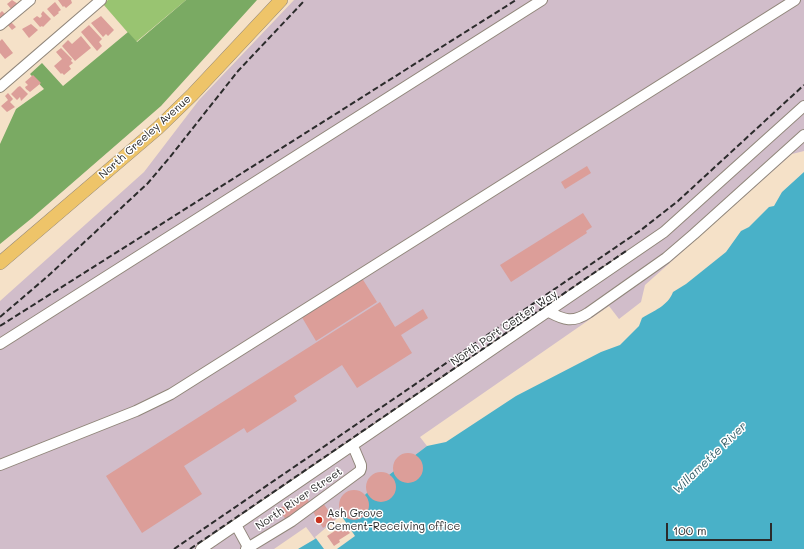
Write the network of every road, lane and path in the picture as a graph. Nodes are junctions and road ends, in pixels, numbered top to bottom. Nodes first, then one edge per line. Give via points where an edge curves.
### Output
1 (30, 0) edge
2 (101, 0) edge
3 (281, 0) edge
4 (542, 0) edge
5 (795, 0) edge
6 (0, 25) edge
7 (0, 87) edge
8 (804, 106) edge
9 (804, 135) edge
10 (0, 263) edge
11 (549, 312) junction
12 (0, 344) edge
13 (352, 446) junction
14 (0, 465) edge
15 (236, 525) junction
16 (247, 548) edge
17 (201, 549) edge

1 - 6 street
2 - 7 street
3 - 10 main road, North Greeley Avenue via 158,128
4 - 12 street
5 - 14 street via 171,394 136,411
8 - 11 street, North Port Center Way via 664,232
9 - 11 street via 671,254 588,313 569,320
11 - 13 street, North Port Center Way
13 - 15 street, North Port Center Way
13 - 16 street, North River Street via 360,464 360,471 292,521
15 - 16 street, North River Street
15 - 17 street, North Port Center Way

